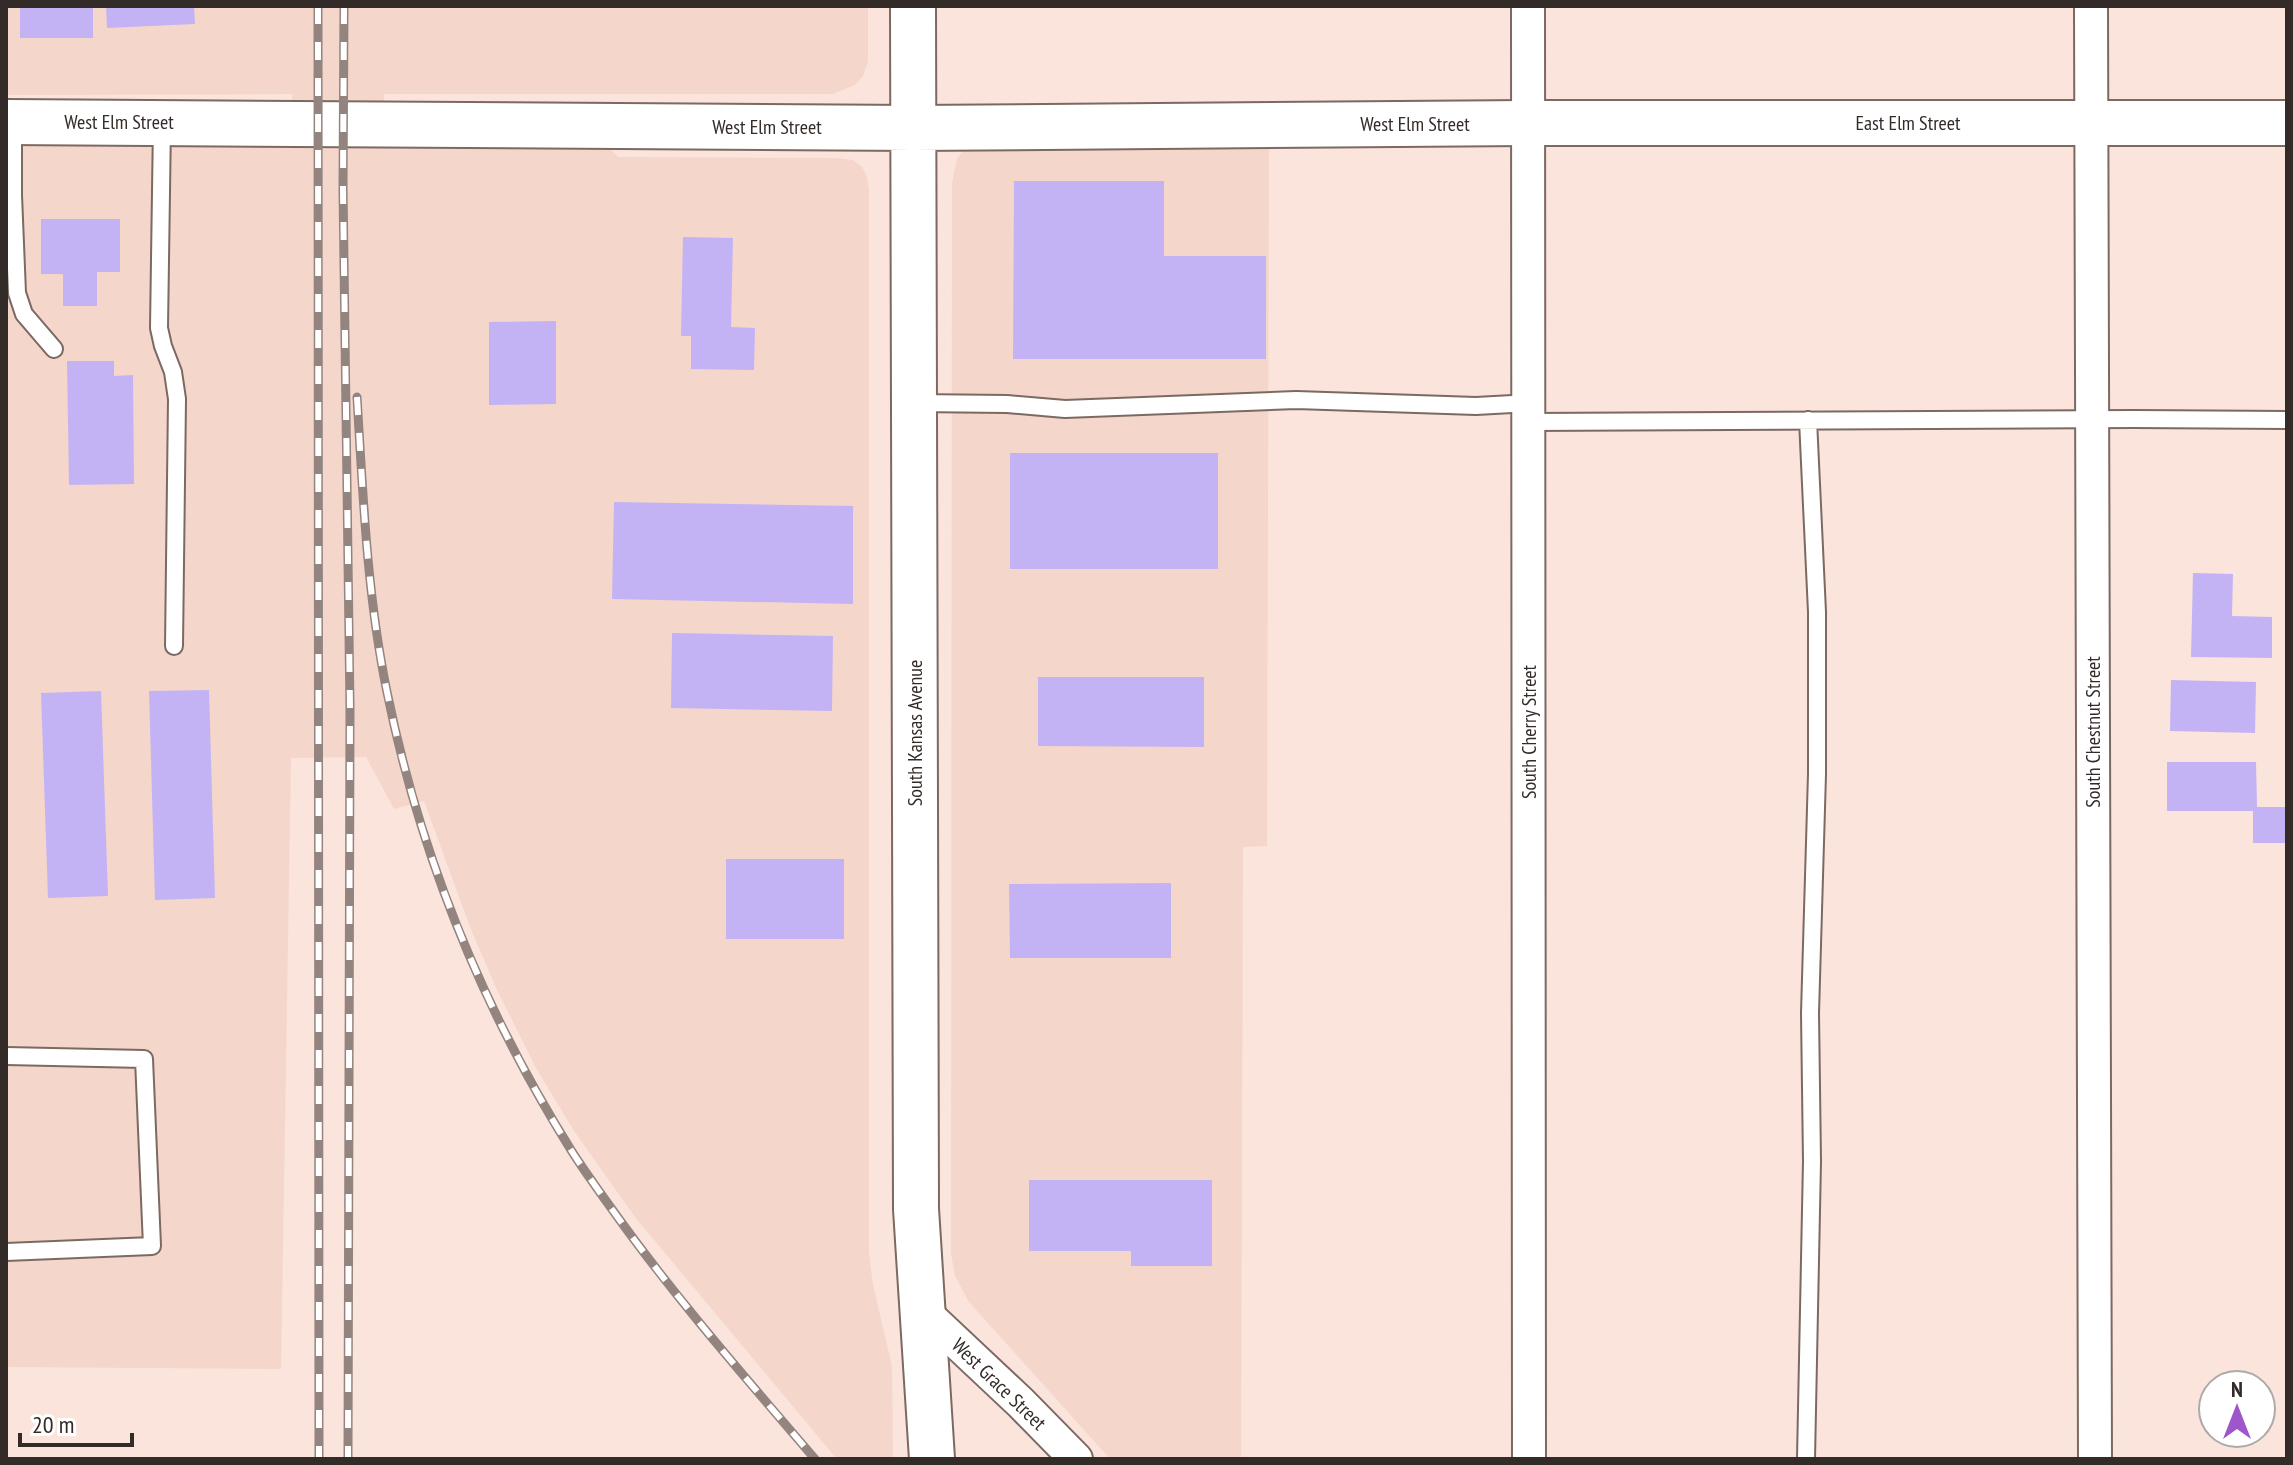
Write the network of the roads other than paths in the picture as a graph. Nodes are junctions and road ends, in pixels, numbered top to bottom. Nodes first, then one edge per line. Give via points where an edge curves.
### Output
1 (913, 6) edge
2 (1528, 6) edge
3 (2091, 6) edge
4 (9, 122) edge
5 (162, 122) junction
6 (1529, 123) junction
7 (2092, 123) junction
8 (2287, 123) edge
9 (914, 128) junction
10 (54, 349) dead end
11 (915, 403) junction
12 (1529, 412) junction
13 (1808, 420) junction
14 (2092, 420) junction
15 (2287, 420) edge
16 (174, 646) dead end
17 (6, 1056) edge
18 (6, 1252) edge
19 (921, 1309) junction
20 (932, 1459) edge
21 (1076, 1459) edge
22 (1529, 1459) edge
23 (1806, 1459) edge
24 (2095, 1459) edge

1 - 9 street, South Kansas Avenue
2 - 6 street, South Cherry Street
3 - 7 street, South Chestnut Street
4 - 5 street, West Elm Street
4 - 10 lane via 17,293 24,314
5 - 9 street, West Elm Street
5 - 16 lane via 159,328 177,399
6 - 7 street, East Elm Street
6 - 9 street, West Elm Street
6 - 12 street, South Cherry Street
7 - 8 street, East Elm Street
7 - 14 street, South Chestnut Street
9 - 11 street, South Kansas Avenue
11 - 12 lane via 1065,409 1296,400
11 - 19 street, South Kansas Avenue via 916,1209
12 - 13 lane
12 - 22 street, South Cherry Street
13 - 14 lane
13 - 23 lane via 1817,774
14 - 15 lane
14 - 24 street, South Chestnut Street
17 - 18 lane via 144,1059 152,1246
19 - 20 street, South Kansas Avenue
19 - 21 street, West Grace Street

